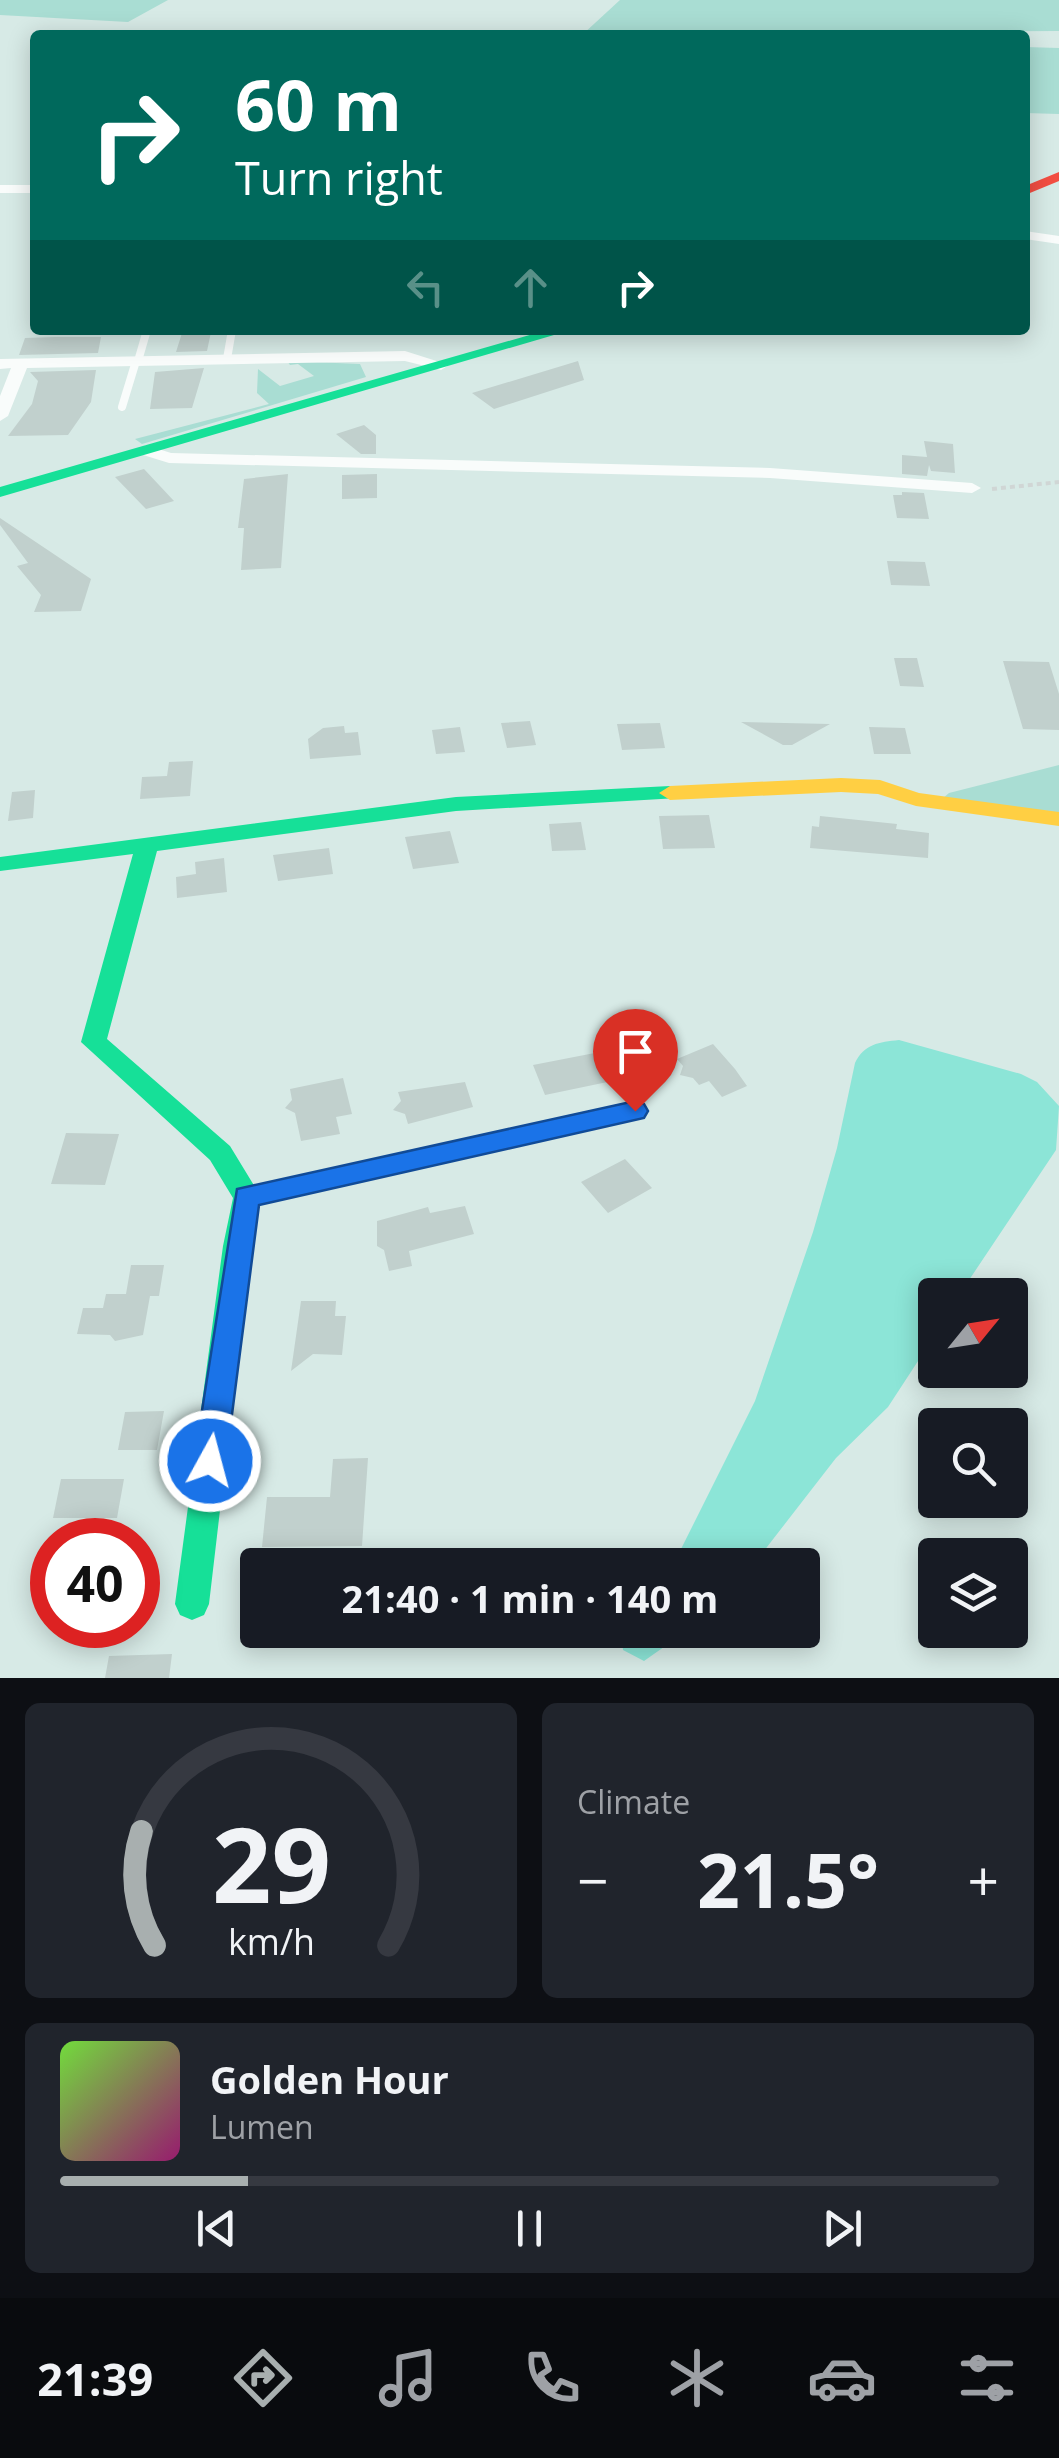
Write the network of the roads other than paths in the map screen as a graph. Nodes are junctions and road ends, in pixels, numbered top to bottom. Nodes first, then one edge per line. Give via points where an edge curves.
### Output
1 (1059, 176) edge
2 (0, 189) edge
3 (30, 189) edge
4 (1030, 189) edge
5 (1030, 237) edge
6 (1059, 240) edge
7 (146, 335) edge
8 (231, 335) edge
9 (546, 335) edge
10 (227, 359) junction
11 (137, 362) junction
12 (0, 364) edge
13 (21, 364) junction
14 (442, 365) junction
15 (122, 407) dead end
16 (0, 416) edge
17 (146, 450) junction
18 (972, 488) road end
19 (0, 492) edge
20 (1059, 820) edge
21 (146, 848) junction
22 (0, 864) edge
23 (635, 1111) dead end
24 (246, 1197) junction
25 (192, 1604) dead end

1 - 4 street
2 - 3 street
5 - 6 street
7 - 11 lane
8 - 10 lane
9 - 14 street
10 - 11 street
10 - 14 street via 406,356
11 - 13 street
11 - 15 lane
12 - 13 street
13 - 16 street
14 - 17 street
17 - 18 street via 169,458 770,473
17 - 19 street
20 - 21 street via 880,787 841,786 456,804
21 - 22 street
21 - 24 street via 94,1042 220,1153
23 - 24 street
24 - 25 street

